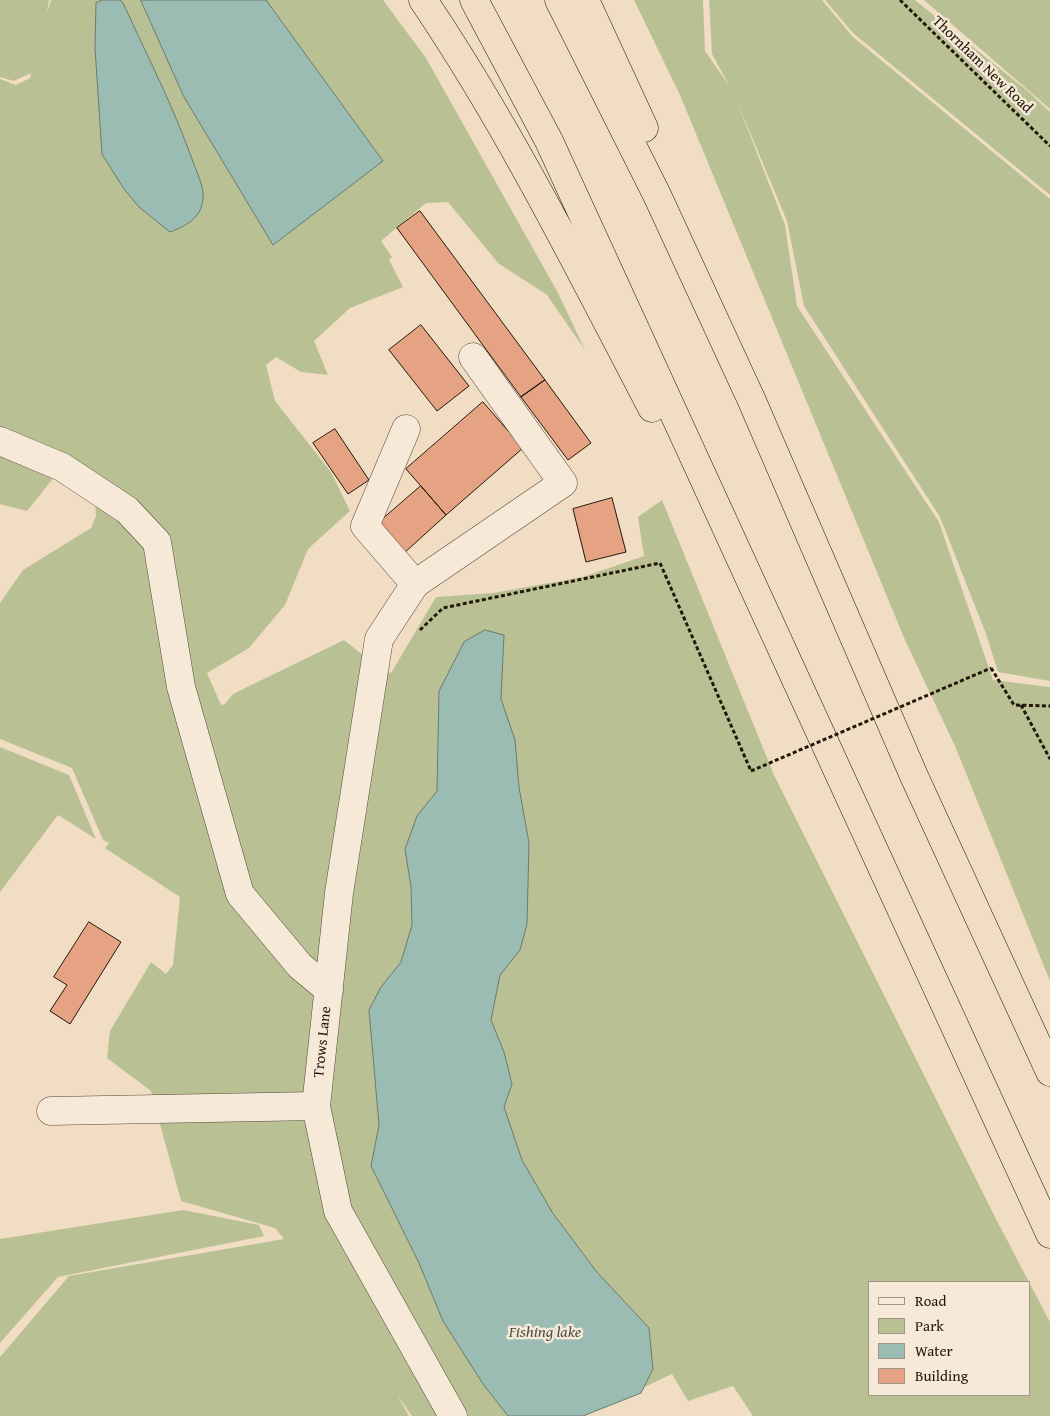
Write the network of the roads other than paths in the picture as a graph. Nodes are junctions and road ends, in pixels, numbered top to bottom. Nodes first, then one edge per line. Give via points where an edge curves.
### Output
1 (423, 0) edge
2 (474, 0) edge
3 (559, 0) edge
4 (585, 0) edge
5 (472, 357) dead end
6 (752, 401) junction
7 (406, 429) dead end
8 (0, 441) edge
9 (415, 584) junction
10 (815, 722) junction
11 (329, 990) junction
12 (1050, 1072) edge
13 (316, 1106) junction
14 (51, 1111) dead end
15 (1050, 1234) edge
16 (453, 1416) edge

1 - 10 highway via 486,100 580,270
2 - 10 highway via 548,141
3 - 6 highway via 657,195
4 - 6 highway via 661,165
5 - 9 street via 563,483
6 - 12 highway via 914,776
7 - 9 street via 365,526
8 - 11 street via 62,467 127,510 157,542 181,687 240,894 300,966
9 - 11 street, Trows Lane via 379,639 339,894
10 - 15 highway
11 - 13 street, Trows Lane
13 - 14 street
13 - 16 street, Trows Lane via 338,1211

